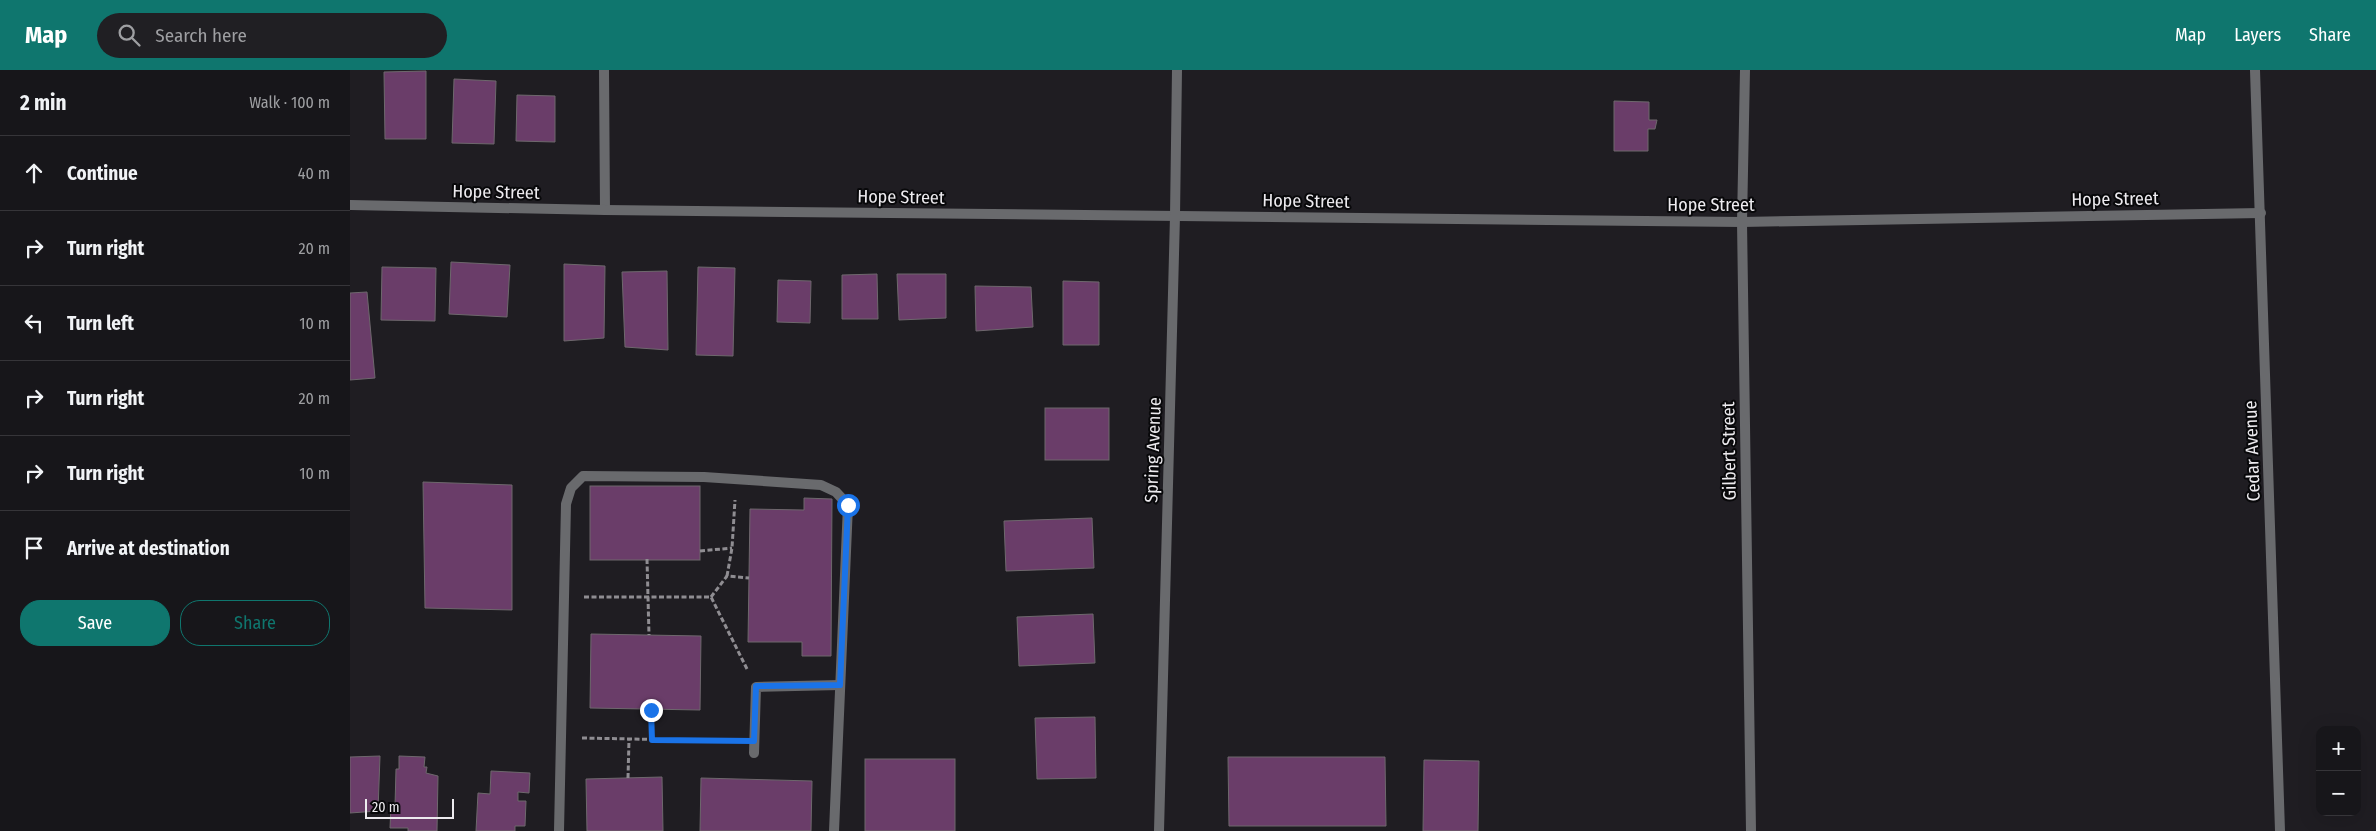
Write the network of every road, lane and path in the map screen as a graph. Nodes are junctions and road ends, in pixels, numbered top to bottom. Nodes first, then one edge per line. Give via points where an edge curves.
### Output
1 (604, 70) edge
2 (1177, 70) edge
3 (1745, 70) edge
4 (2256, 70) edge
5 (350, 205) edge
6 (605, 210) junction
7 (2261, 213) junction
8 (1175, 216) junction
9 (1742, 222) junction
10 (736, 479) junction
11 (732, 548) junction
12 (700, 551) dead end
13 (647, 560) dead end
14 (728, 576) junction
15 (749, 578) dead end
16 (564, 597) junction
17 (710, 597) junction
18 (647, 598) junction
19 (648, 635) dead end
20 (840, 685) junction
21 (756, 686) junction
22 (651, 710) dead end
23 (561, 738) junction
24 (629, 740) junction
25 (652, 740) junction
26 (754, 741) junction
27 (754, 753) dead end
28 (628, 778) dead end
29 (559, 831) edge
30 (834, 831) edge
31 (1159, 831) edge
32 (1751, 831) edge
33 (2280, 831) edge

1 - 6 street
2 - 8 street, Spring Avenue
3 - 9 street, Gilbert Street
4 - 7 street, Cedar Avenue
5 - 6 street, Hope Street
6 - 8 street, Hope Street
7 - 9 street, Hope Street
7 - 33 street, Cedar Avenue
8 - 9 street, Hope Street
8 - 31 street, Spring Avenue
9 - 32 street, Gilbert Street
10 - 11 path
10 - 16 street via 583,476 571,488 566,504
10 - 20 street via 821,486 836,492 848,505
11 - 12 path
11 - 14 path
13 - 18 path
14 - 15 path
14 - 17 path
16 - 18 path
16 - 23 street
17 - 18 path
17 - 21 path
18 - 19 path
20 - 21 street
20 - 30 street
21 - 26 street
22 - 25 path
23 - 24 path
23 - 29 street
24 - 25 path
24 - 28 path
25 - 26 path
26 - 27 street

